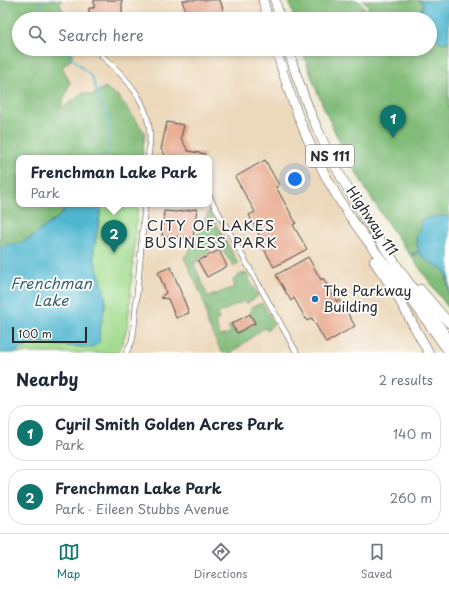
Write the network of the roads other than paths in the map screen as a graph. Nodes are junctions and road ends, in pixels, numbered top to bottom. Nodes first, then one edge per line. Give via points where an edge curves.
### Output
1 (263, 0) edge
2 (275, 0) edge
3 (266, 12) edge
4 (278, 12) edge
5 (102, 56) dead end
6 (278, 56) edge
7 (290, 56) edge
8 (148, 155) edge
9 (212, 201) edge
10 (145, 207) edge
11 (348, 214) junction
12 (390, 254) junction
13 (449, 323) edge
14 (449, 340) edge
15 (449, 352) edge
16 (126, 353) edge
17 (297, 353) edge
18 (429, 353) edge

1 - 3 highway
2 - 4 highway
5 - 8 street via 120,72 139,96 150,135
6 - 11 highway, Highway 111 / NS 111 via 289,92 312,149
7 - 12 highway, Highway 111 / NS 111 via 321,138 351,193
9 - 17 street
10 - 16 street via 134,328 132,341
11 - 15 highway, Highway 111 / NS 111
11 - 18 highway
12 - 13 highway
12 - 14 highway, Highway 111 / NS 111

